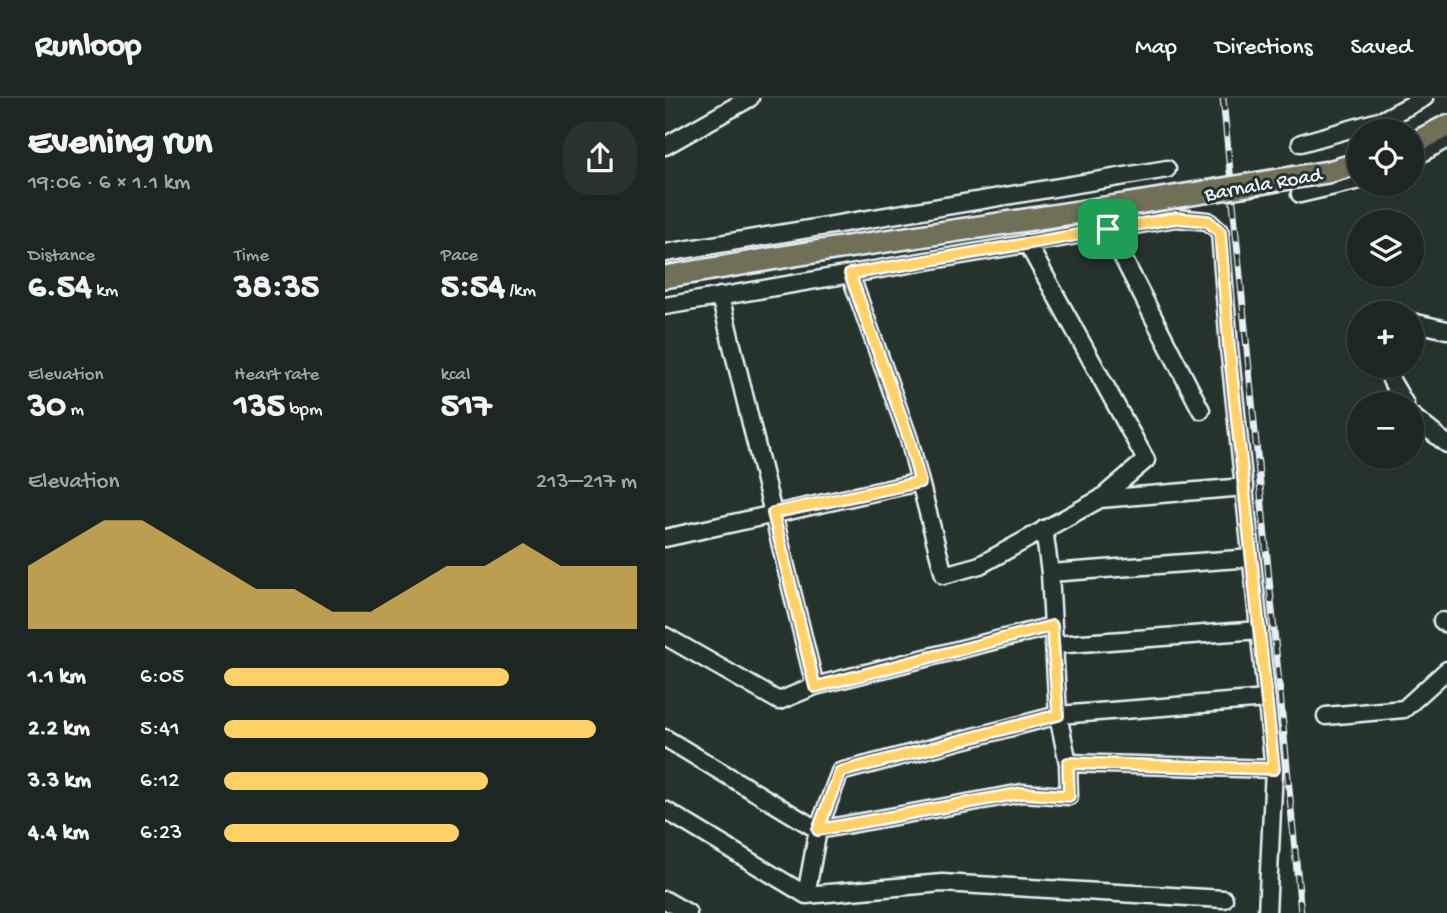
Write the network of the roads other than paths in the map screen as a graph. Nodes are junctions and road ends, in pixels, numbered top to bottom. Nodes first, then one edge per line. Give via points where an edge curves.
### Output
1 (750, 98) edge
2 (1424, 98) edge
3 (1447, 126) edge
4 (1424, 138) edge
5 (1447, 139) edge
6 (1301, 143) dead end
7 (665, 146) edge
8 (1424, 152) edge
9 (1347, 167) edge
10 (1167, 169) dead end
11 (1347, 183) edge
12 (1300, 194) dead end
13 (1108, 229) junction
14 (1027, 243) junction
15 (665, 253) edge
16 (850, 274) junction
17 (665, 277) edge
18 (720, 296) junction
19 (665, 306) edge
20 (1424, 325) edge
21 (1447, 330) edge
22 (1201, 410) dead end
23 (1424, 425) edge
24 (1447, 443) edge
25 (920, 482) junction
26 (1245, 488) junction
27 (1100, 499) junction
28 (773, 513) junction
29 (1044, 529) junction
30 (665, 538) edge
31 (1252, 558) junction
32 (1050, 573) junction
33 (1052, 626) junction
34 (1260, 630) junction
35 (665, 636) edge
36 (1054, 645) junction
37 (1447, 670) edge
38 (815, 687) junction
39 (1267, 699) junction
40 (1058, 715) junction
41 (1326, 716) dead end
42 (665, 738) edge
43 (1068, 763) junction
44 (1274, 769) junction
45 (665, 810) edge
46 (818, 830) junction
47 (806, 895) junction
48 (1224, 899) dead end
49 (665, 900) edge
50 (688, 913) edge
51 (1267, 913) edge

1 - 7 street
2 - 6 street via 1382,120
3 - 4 main road
5 - 8 street
9 - 17 main road, Barnala Road, bridge
10 - 15 street
11 - 12 street
13 - 14 street
13 - 22 street
13 - 26 street via 1176,218 1208,221 1220,232
14 - 16 street
14 - 27 street via 1146,460
16 - 18 street
16 - 25 street
18 - 19 street
18 - 28 street
20 - 21 street
23 - 24 street
25 - 28 street
25 - 29 street via 944,575 980,565
26 - 27 street
26 - 31 street
27 - 29 street
28 - 30 street
28 - 38 street
29 - 32 street
31 - 32 street
31 - 34 street
32 - 33 street
33 - 36 street
33 - 38 street
34 - 36 street
34 - 39 street
35 - 38 street via 779,701
36 - 40 street
37 - 41 street via 1404,709
39 - 40 street
39 - 44 street
40 - 43 street
40 - 46 street via 840,772
42 - 46 street
43 - 44 street
43 - 46 street via 1069,796 1022,793
44 - 51 street
45 - 47 street
46 - 47 street
47 - 48 street via 941,883
49 - 50 street

